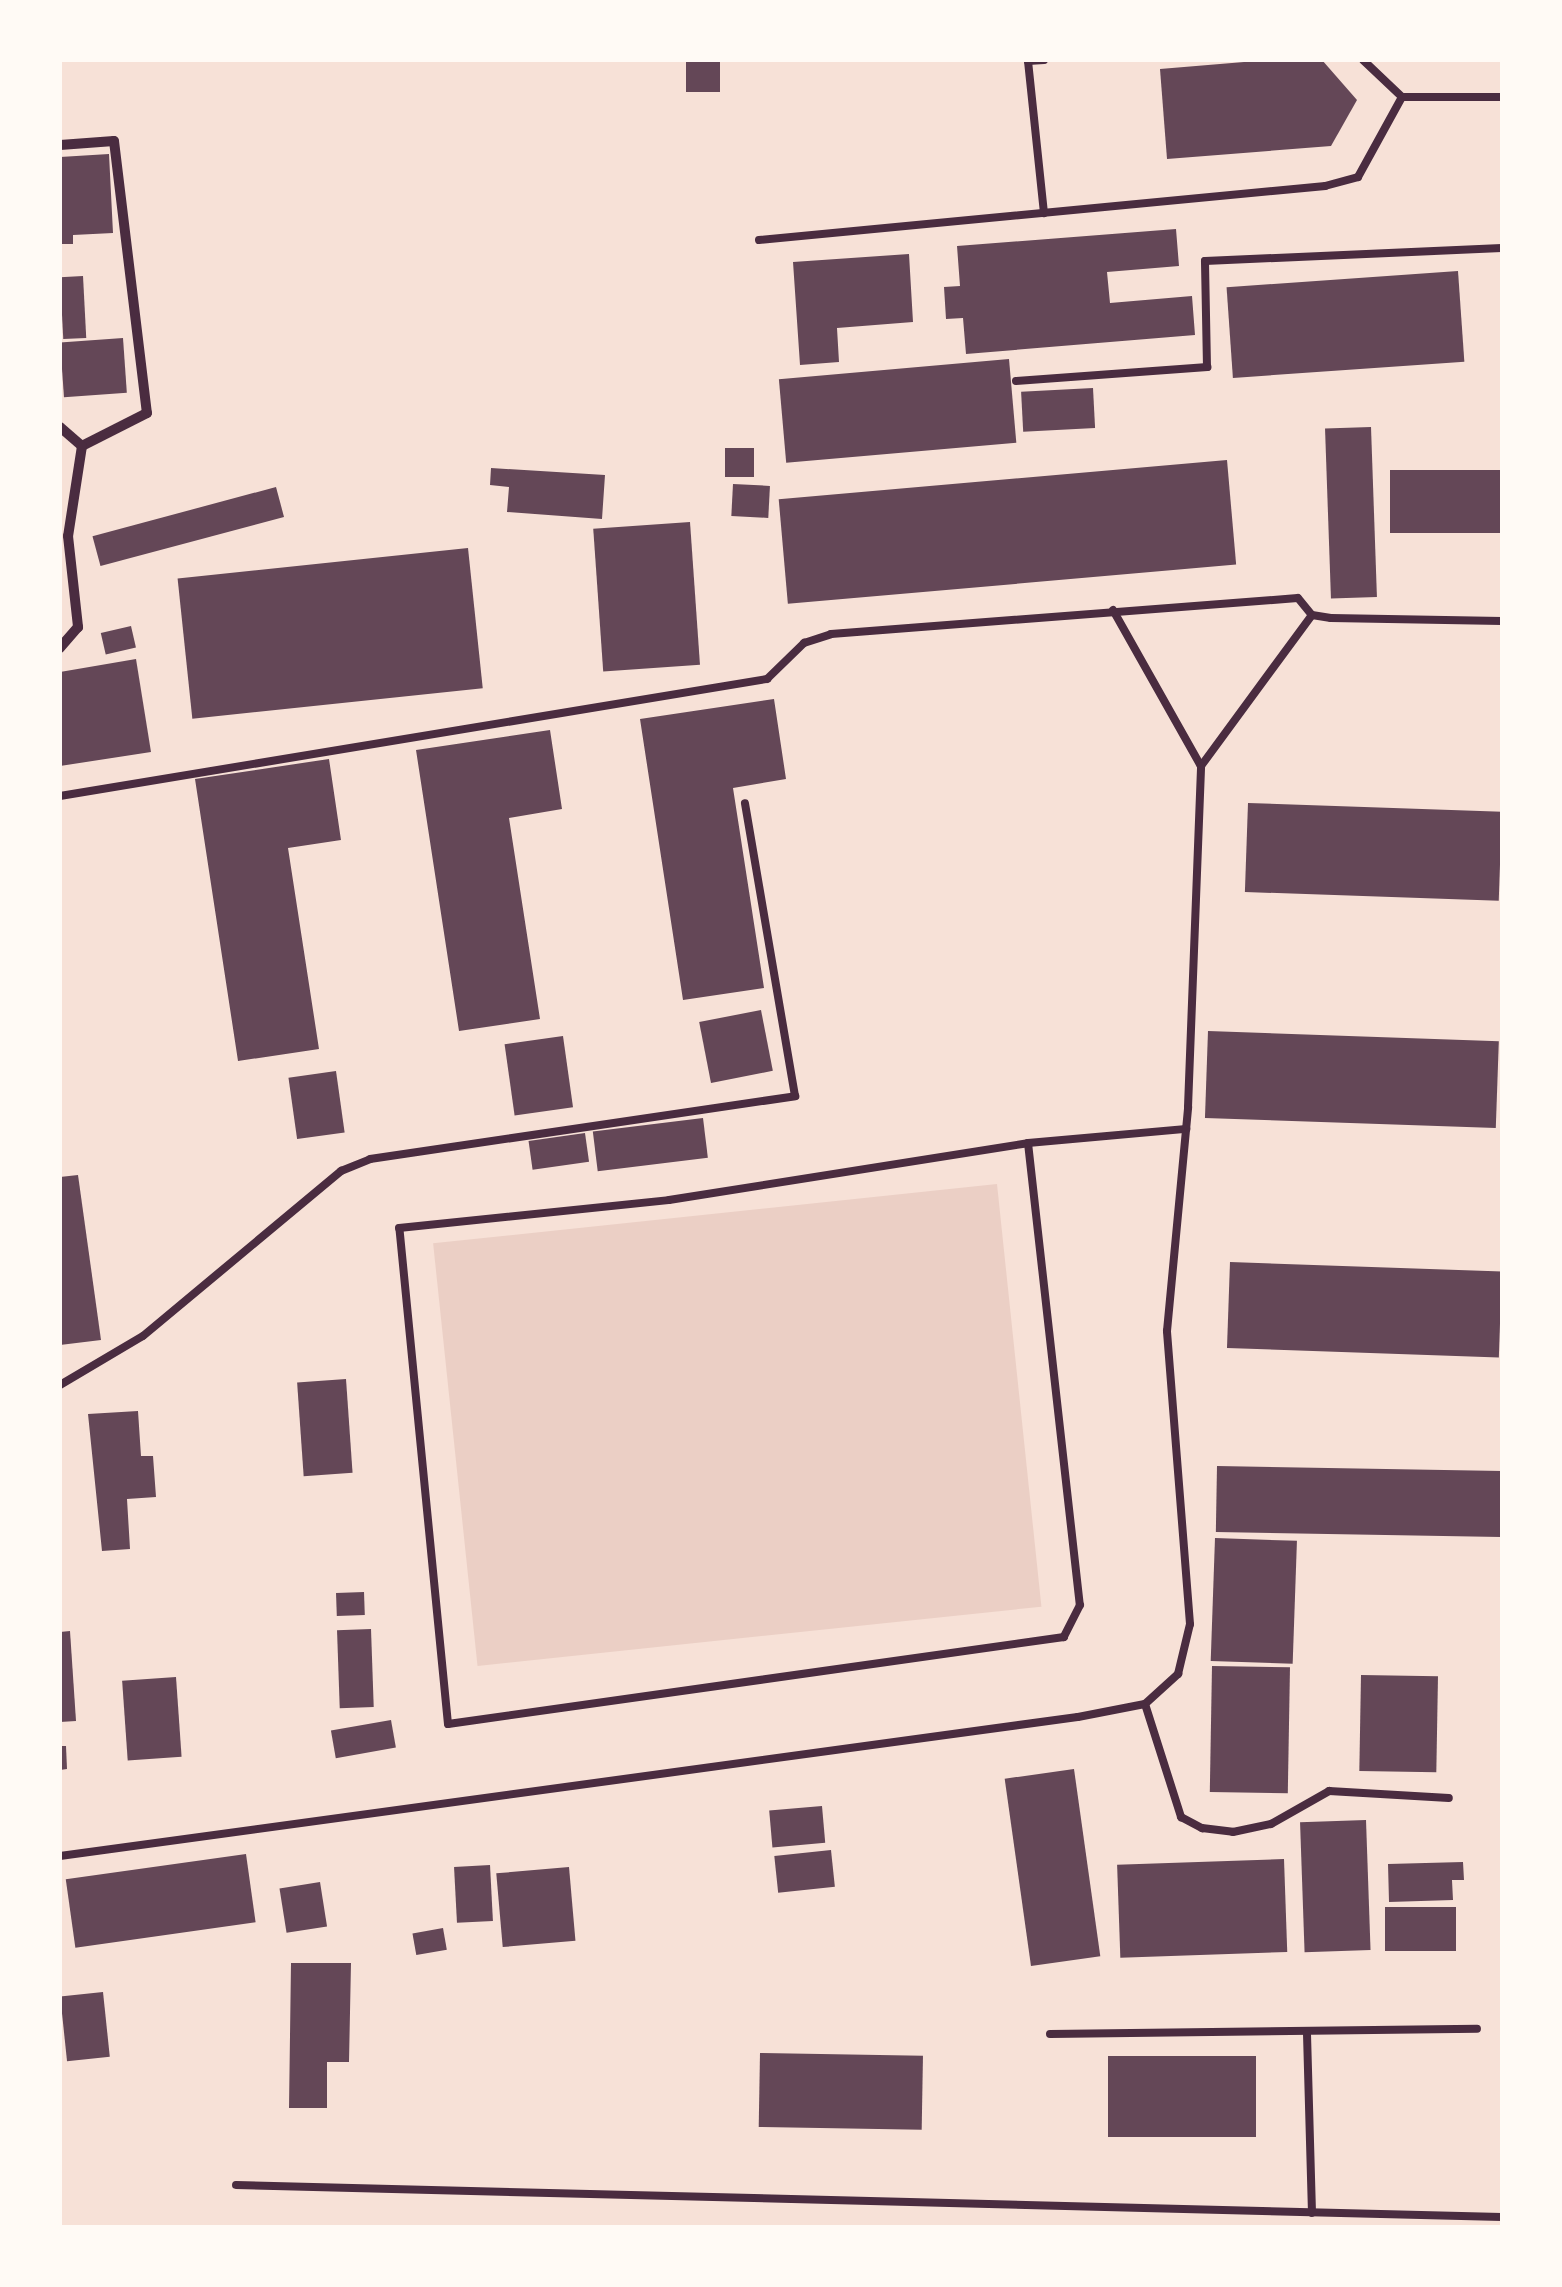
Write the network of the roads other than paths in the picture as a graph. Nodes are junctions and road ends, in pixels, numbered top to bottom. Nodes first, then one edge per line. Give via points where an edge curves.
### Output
1 (1044, 60) edge
2 (1364, 60) edge
3 (1402, 96) junction
4 (1502, 97) edge
5 (60, 145) edge
6 (1044, 214) junction
7 (759, 240) dead end
8 (1502, 248) edge
9 (1016, 380) dead end
10 (60, 427) edge
11 (82, 446) junction
12 (1113, 610) junction
13 (1312, 616) junction
14 (1502, 621) edge
15 (60, 648) edge
16 (1201, 766) junction
17 (60, 796) edge
18 (745, 802) dead end
19 (1186, 1129) junction
20 (1028, 1143) junction
21 (60, 1385) edge
22 (1145, 1704) junction
23 (1448, 1798) dead end
24 (60, 1856) edge
25 (1477, 2029) dead end
26 (1050, 2034) dead end
27 (1307, 2034) junction
28 (236, 2185) dead end
29 (1312, 2213) junction
30 (1502, 2217) edge

1 - 6 lane via 1028,62
2 - 3 lane
3 - 4 lane
3 - 6 lane via 1358,177 1325,186
5 - 11 street via 114,140 146,413
6 - 7 lane
8 - 9 lane via 1205,261 1208,367
10 - 11 street
11 - 15 street via 68,536 78,627
12 - 13 lane via 1298,598
12 - 16 lane
12 - 17 lane via 831,634 804,643 767,679
13 - 14 lane
13 - 16 lane
16 - 19 lane
18 - 21 lane via 795,1096 370,1159 342,1171 144,1336
19 - 20 lane
19 - 22 lane via 1167,1332 1190,1624 1178,1674
20 - 20 lane via 1080,1605 1064,1637 448,1724 399,1228 669,1200
22 - 23 lane via 1182,1817 1202,1828 1233,1832 1271,1824 1329,1790
22 - 24 lane
25 - 27 lane
26 - 27 lane
27 - 29 lane
28 - 29 lane
29 - 30 lane

